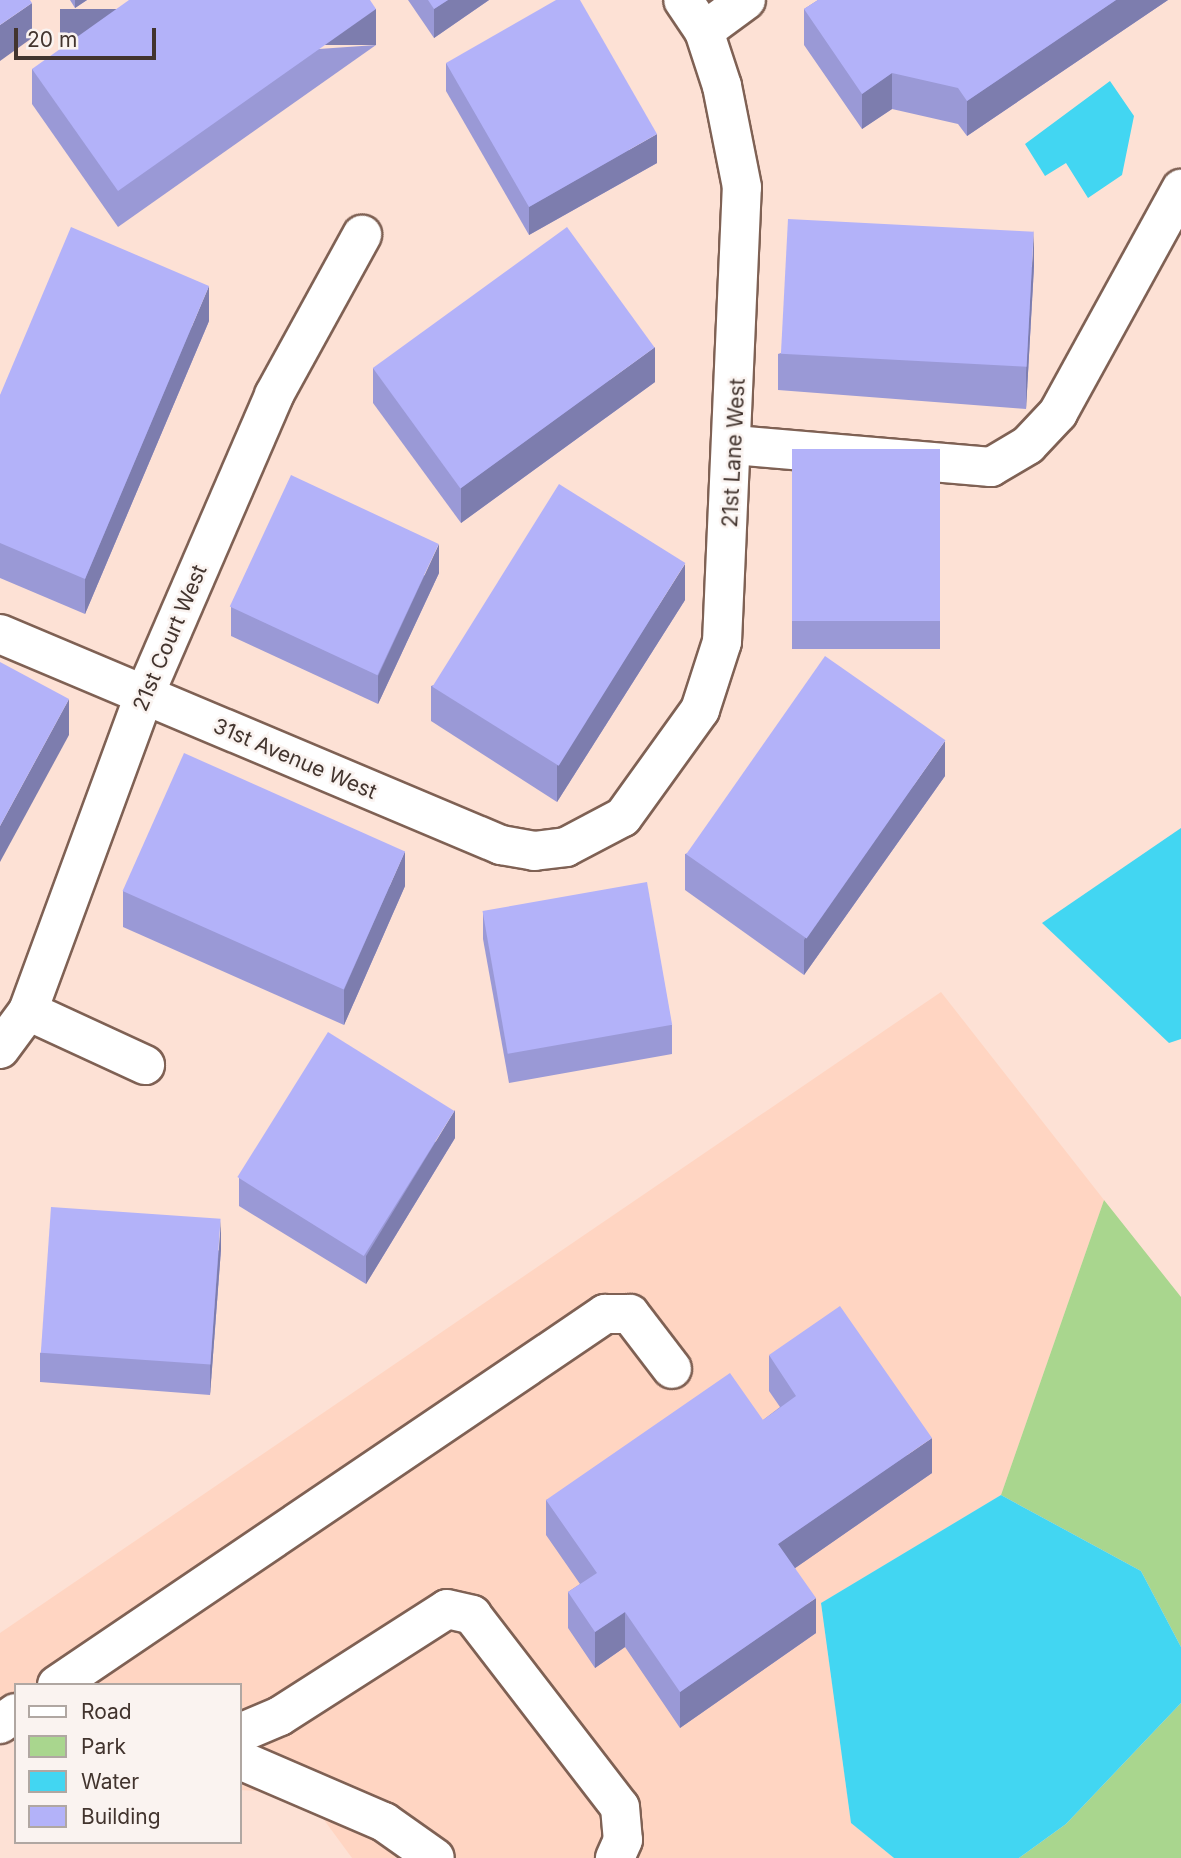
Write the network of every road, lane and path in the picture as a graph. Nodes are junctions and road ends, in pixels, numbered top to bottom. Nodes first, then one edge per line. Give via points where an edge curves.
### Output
1 (683, 0) edge
2 (746, 0) edge
3 (704, 32) junction
4 (1181, 189) edge
5 (362, 236) dead end
6 (734, 445) junction
7 (0, 634) edge
8 (144, 696) junction
9 (595, 835) joint
10 (28, 1012) junction
11 (0, 1049) edge
12 (145, 1065) dead end
13 (672, 1369) dead end
14 (60, 1683) edge
15 (242, 1732) edge
16 (242, 1761) edge
17 (435, 1858) edge
18 (615, 1858) edge

1 - 3 street, 21st Lane West
2 - 3 street
3 - 6 street, 21st Lane West via 742,187
4 - 6 street via 1058,413 1028,445 991,467
5 - 8 street, 21st Court West via 274,395
6 - 9 street, 21st Lane West via 722,642 713,681 645,793
7 - 8 street, 31st Avenue West
8 - 9 street, 31st Avenue West via 501,845 534,851
8 - 10 street, 21st Court West
10 - 11 street, 21st Court West
10 - 12 street
13 - 14 street via 630,1314 605,1314
15 - 18 street via 279,1717 447,1609 472,1615 620,1807 623,1840
16 - 17 street via 384,1822

